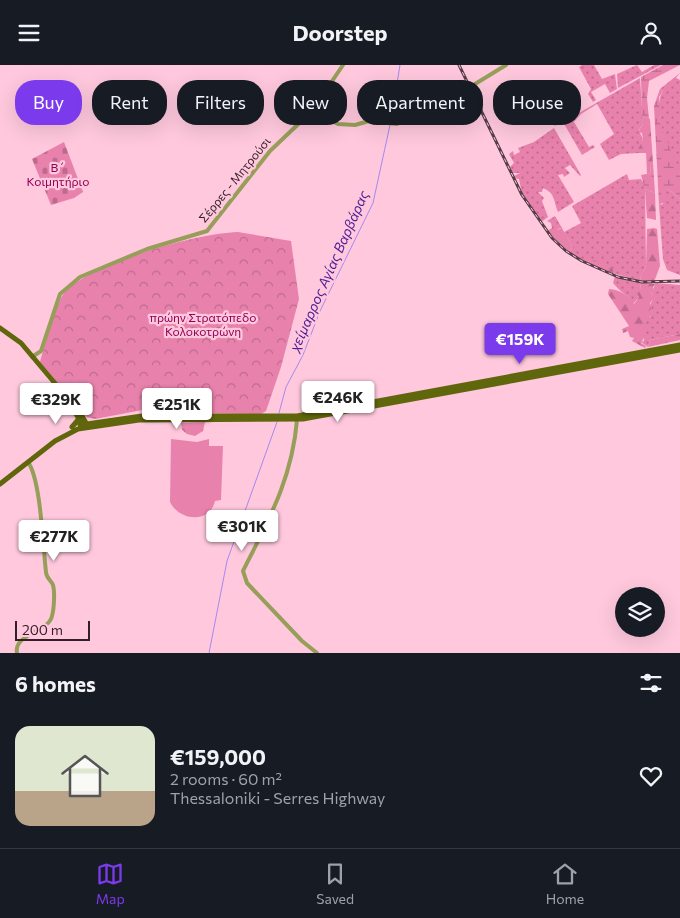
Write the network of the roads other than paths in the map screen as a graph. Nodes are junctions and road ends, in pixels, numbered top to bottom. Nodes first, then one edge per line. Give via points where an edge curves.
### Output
1 (343, 65) edge
2 (506, 65) edge
3 (333, 80) edge
4 (297, 125) edge
5 (347, 125) edge
6 (0, 328) edge
7 (680, 345) edge
8 (680, 350) edge
9 (41, 351) junction
10 (32, 357) junction
11 (37, 364) junction
12 (80, 416) junction
13 (270, 418) junction
14 (289, 418) junction
15 (297, 419) junction
16 (97, 422) junction
17 (86, 426) junction
18 (72, 427) junction
19 (55, 441) junction
20 (28, 462) junction
21 (0, 485) edge
22 (16, 651) edge
23 (317, 653) edge

1 - 3 street, Σέρρες - Μητρούσι
2 - 5 street via 405,121
4 - 9 street, Σέρρες - Μητρούσι via 270,151 206,232 138,252 83,275 64,290
6 - 10 main road via 19,341
7 - 14 main road
8 - 15 main road
9 - 10 street
9 - 11 street, Σέρρες - Μητρούσι
10 - 11 main road
11 - 12 main road
12 - 16 main road
12 - 17 main road
12 - 18 main road
13 - 14 main road
13 - 16 main road via 142,416
13 - 17 main road via 138,420
14 - 15 main road
15 - 23 street via 286,482 243,571 247,583
16 - 17 main road
17 - 18 main road
17 - 19 main road
18 - 19 main road
19 - 20 main road
20 - 21 main road
20 - 22 street via 42,521 46,575 53,587 52,616 48,623 24,639

